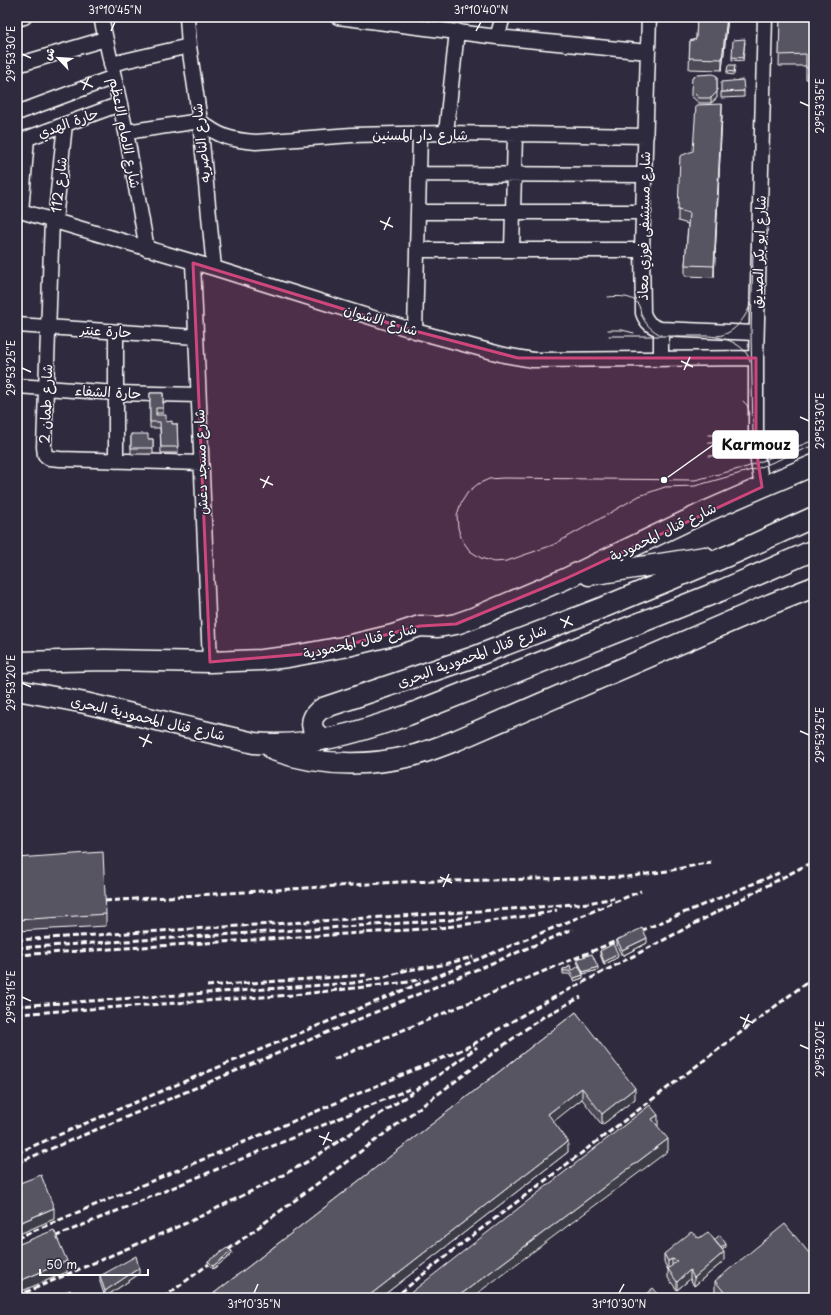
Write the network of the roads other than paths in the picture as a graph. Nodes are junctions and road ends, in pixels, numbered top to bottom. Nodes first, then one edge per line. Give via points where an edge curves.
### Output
1 (24, 17) edge
2 (100, 17) edge
3 (186, 17) edge
4 (338, 17) edge
5 (503, 17) edge
6 (649, 17) edge
7 (765, 17) edge
8 (17, 19) edge
9 (457, 32) junction
10 (497, 37) junction
11 (105, 39) junction
12 (189, 46) junction
13 (648, 52) junction
14 (17, 65) edge
15 (112, 71) junction
16 (120, 104) junction
17 (17, 112) edge
18 (200, 121) junction
19 (65, 124) junction
20 (126, 132) junction
21 (420, 134) junction
22 (446, 134) junction
23 (514, 135) junction
24 (646, 136) junction
25 (22, 140) edge
26 (419, 174) junction
27 (514, 175) junction
28 (645, 175) junction
29 (19, 211) edge
30 (418, 212) junction
31 (513, 212) junction
32 (644, 212) junction
33 (54, 221) junction
34 (147, 249) junction
35 (418, 250) junction
36 (512, 250) junction
37 (642, 250) junction
38 (193, 263) junction
39 (214, 268) junction
40 (17, 325) edge
41 (48, 327) junction
42 (661, 329) junction
43 (415, 330) junction
44 (116, 332) junction
45 (756, 333) junction
46 (196, 337) junction
47 (756, 358) junction
48 (661, 359) junction
49 (17, 386) edge
50 (46, 388) junction
51 (116, 393) junction
52 (198, 395) junction
53 (116, 461) junction
54 (201, 463) junction
55 (814, 465) edge
56 (762, 487) junction
57 (814, 517) edge
58 (814, 550) edge
59 (737, 552) junction
60 (565, 579) junction
61 (814, 587) edge
62 (17, 662) edge
63 (210, 662) junction
64 (17, 690) edge
65 (327, 739) junction
66 (254, 743) junction

1 - 8 street
2 - 11 street, شارع الامام الاعظم
3 - 12 street, شارع الناصريه
4 - 9 street
5 - 10 street
6 - 13 street, شارع مستشفى فوزي معاذ
7 - 45 street, شارع ابو بكر الصديق
9 - 10 street
9 - 22 street
10 - 13 street
11 - 14 street
11 - 15 street, شارع الامام الاعظم
12 - 15 street
12 - 18 street, شارع الناصريه
13 - 24 street, شارع مستشفى فوزي معاذ
15 - 16 street, شارع الامام الاعظم
15 - 17 street
16 - 19 street, حارة الهدي
16 - 20 street, شارع الامام الاعظم
18 - 20 street
18 - 21 street, شارع دار المسنين via 226,138 256,142
18 - 39 street, شارع الناصريه
19 - 25 street, حارة الهدي
19 - 33 street, شارع 112
20 - 34 street, شارع الامام الاعظم
21 - 22 street, شارع دار المسنين
21 - 26 street
22 - 23 street, شارع دار المسنين
23 - 24 street, شارع دار المسنين
23 - 27 street
24 - 28 street, شارع مستشفى فوزي معاذ
25 - 29 street
26 - 27 street
26 - 30 street
27 - 28 street
27 - 31 street
28 - 32 street, شارع مستشفى فوزي معاذ
29 - 33 street, شارع الاشوان
30 - 31 street
30 - 35 street
31 - 32 street
31 - 36 street
32 - 37 street, شارع مستشفى فوزي معاذ
33 - 34 street, شارع الاشوان
33 - 41 street, شارع طمان 2
34 - 38 street, شارع الاشوان
35 - 36 street
35 - 43 street
36 - 37 street
37 - 42 street, شارع مستشفى فوزي معاذ via 644,319 655,328
38 - 39 street, شارع الاشوان
38 - 46 street, شارع مسجد دغش
39 - 43 street, شارع الاشوان
40 - 41 street, حارة عنتر
41 - 44 street, حارة عنتر
41 - 50 street, شارع طمان 2
42 - 45 street, شارع مستشفى فوزي معاذ
42 - 48 street
43 - 48 street, شارع الاشوان via 504,355 533,360
44 - 46 street, حارة عنتر
44 - 51 street
45 - 47 street, شارع ابو بكر الصديق
46 - 52 street, شارع مسجد دغش
47 - 48 street, شارع الاشوان
47 - 56 street, شارع ابو بكر الصديق via 756,448
49 - 50 street, حارة الشفاء
50 - 51 street, حارة الشفاء
50 - 53 street, شارع طمان 2 via 45,455 60,459
51 - 52 street, حارة الشفاء
51 - 53 street
52 - 54 street, شارع مسجد دغش
53 - 54 street, شارع طمان 2
54 - 63 street, شارع مسجد دغش
55 - 56 main road, شارع قنال المحمودية
56 - 60 main road, شارع قنال المحمودية
57 - 59 main road, شارع قنال المحمودية البحرى
58 - 65 main road, شارع قنال المحمودية البحرى via 712,594 408,715 365,730
59 - 60 main road
59 - 65 main road, شارع قنال المحمودية البحرى via 471,658 323,708 317,711 312,722 316,734
60 - 63 main road, شارع قنال المحمودية via 456,624 420,626 350,646 302,655
61 - 66 main road via 457,740 412,755 346,764 299,758
62 - 63 main road, شارع قنال المحمودية
64 - 66 main road, شارع قنال المحمودية البحرى via 85,703
65 - 66 main road, شارع قنال المحمودية البحرى via 294,744

